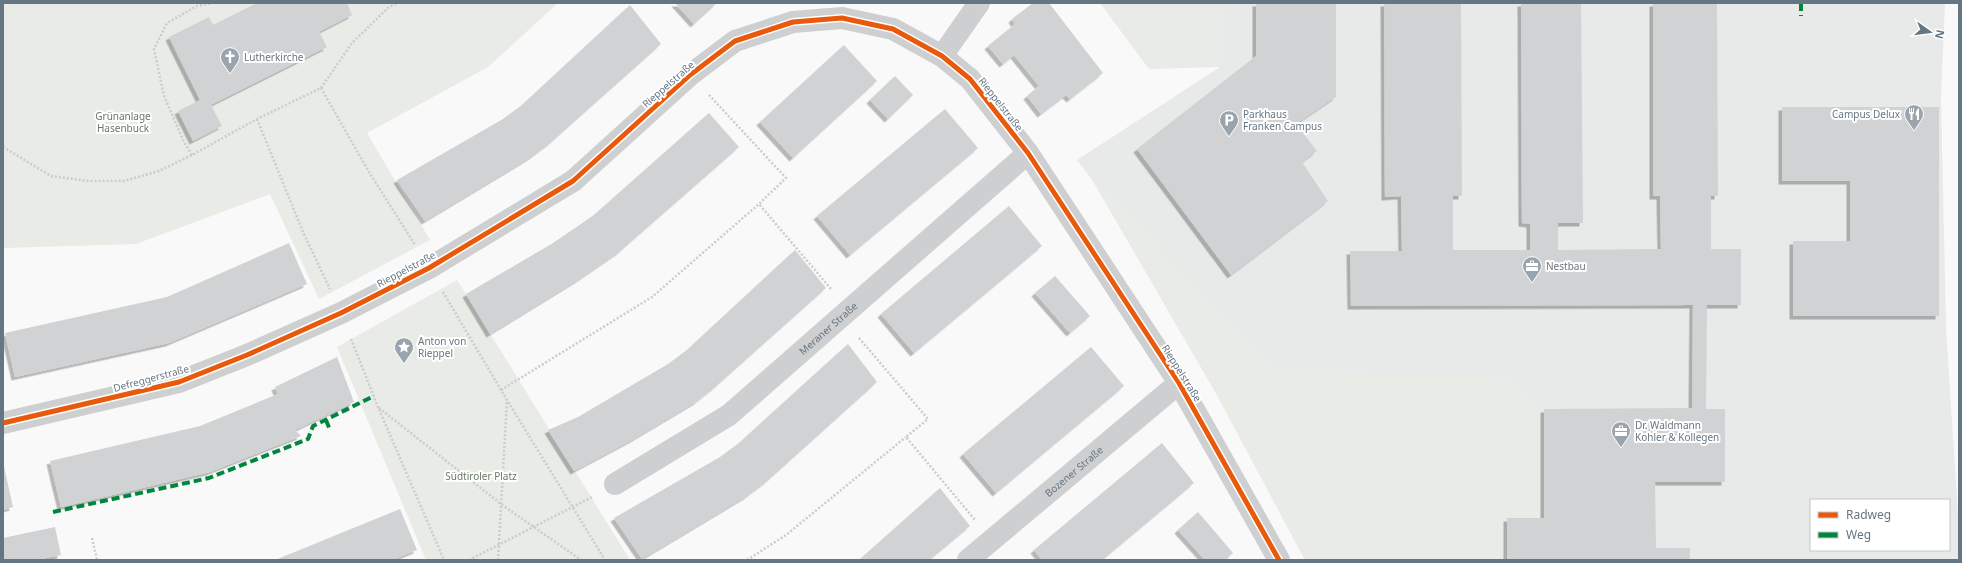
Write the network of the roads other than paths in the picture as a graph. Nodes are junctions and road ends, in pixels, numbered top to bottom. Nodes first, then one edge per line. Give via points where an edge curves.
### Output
1 (979, 3) edge
2 (942, 56) junction
3 (1028, 153) junction
4 (341, 313) joint
5 (1179, 383) junction
6 (3, 423) edge
7 (615, 484) road end
8 (968, 560) edge
9 (1279, 560) edge

1 - 2 street
2 - 3 street, Rieppelstraße via 970,79
2 - 4 street, Rieppelstraße via 893,28 842,18 792,22 735,41 690,75 573,180 429,268
3 - 5 street, Rieppelstraße
3 - 7 street, Meraner Straße via 729,415
4 - 6 street, Defreggerstraße via 179,382
5 - 8 street, Bozener Straße
5 - 9 street, Rieppelstraße

